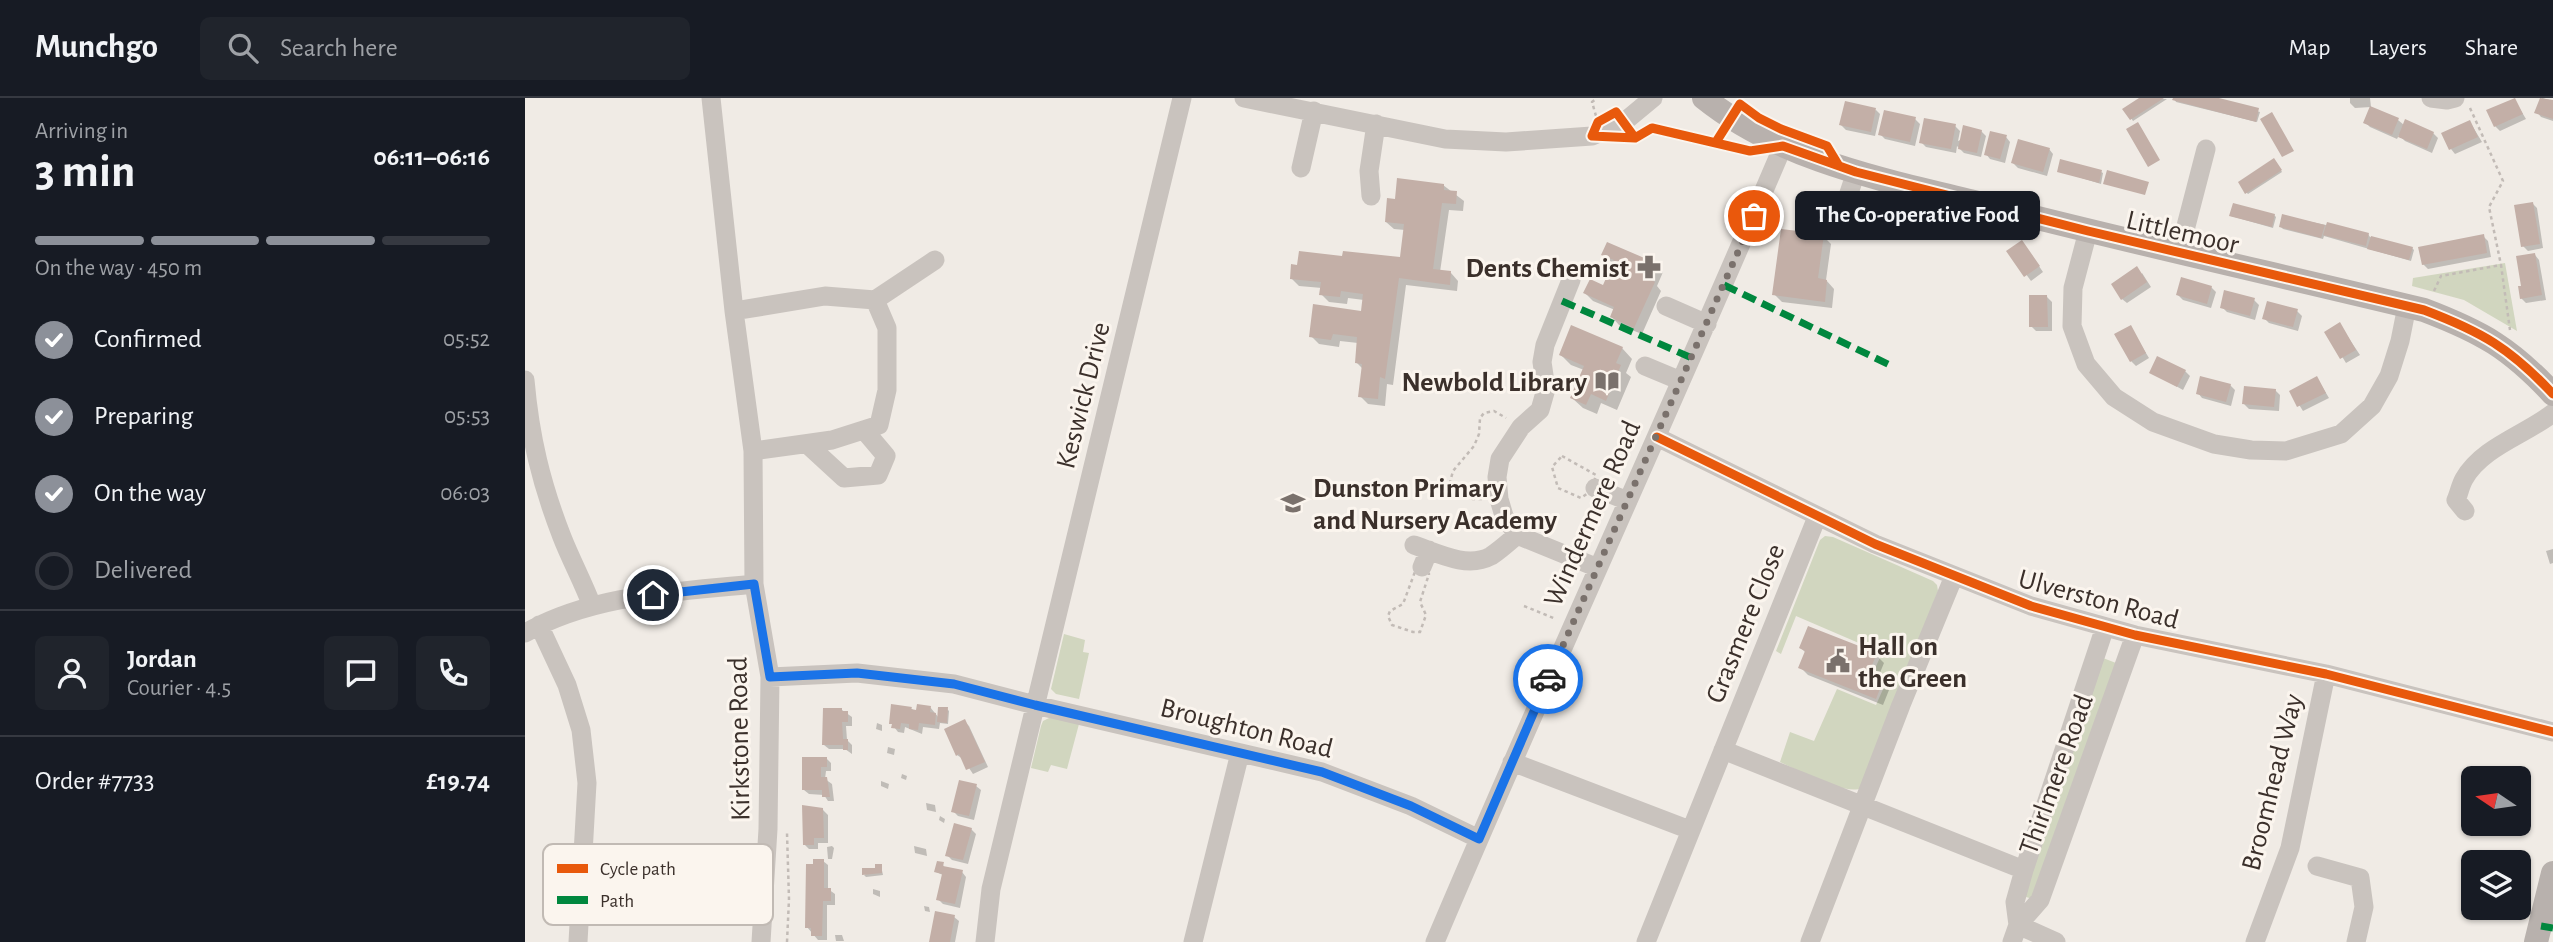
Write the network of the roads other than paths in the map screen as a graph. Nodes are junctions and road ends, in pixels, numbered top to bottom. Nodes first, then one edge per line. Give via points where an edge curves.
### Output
1 (711, 98) edge
2 (1182, 98) edge
3 (1244, 98) edge
4 (1653, 98) edge
5 (1704, 98) edge
6 (2431, 98) edge
7 (2455, 98) edge
8 (1311, 107) edge
9 (1376, 124) junction
10 (1783, 146) junction
11 (2206, 149) dead end
12 (1301, 168) dead end
13 (1856, 172) junction
14 (1371, 196) dead end
15 (1842, 214) dead end
16 (2088, 232) junction
17 (2179, 253) junction
18 (935, 260) dead end
19 (1571, 280) dead end
20 (874, 300) junction
21 (1666, 306) dead end
22 (2415, 308) junction
23 (734, 311) junction
24 (1707, 324) junction
25 (1645, 366) dead end
26 (525, 380) edge
27 (1681, 381) junction
28 (2553, 394) edge
29 (2553, 413) edge
30 (865, 430) junction
31 (1657, 437) junction
32 (807, 444) junction
33 (529, 447) edge
34 (753, 451) junction
35 (1595, 488) road end
36 (1628, 500) junction
37 (2465, 511) dead end
38 (1817, 517) junction
39 (1517, 535) junction
40 (1422, 554) road end
41 (1598, 568) junction
42 (1954, 576) junction
43 (754, 584) junction
44 (591, 606) junction
45 (2105, 627) junction
46 (532, 629) edge
47 (2135, 635) junction
48 (2326, 674) junction
49 (770, 677) junction
50 (1035, 705) junction
51 (2553, 732) edge
52 (1723, 750) junction
53 (1240, 753) junction
54 (1512, 762) junction
55 (1863, 805) junction
56 (1689, 831) junction
57 (1479, 839) junction
58 (584, 844) edge
59 (767, 844) edge
60 (2317, 866) dead end
61 (2024, 870) junction
62 (2553, 873) edge
63 (2015, 934) edge
64 (985, 942) edge
65 (1193, 942) edge
66 (1435, 942) edge
67 (1646, 942) edge
68 (1809, 942) edge
69 (2056, 942) edge
70 (2255, 942) edge
71 (2356, 942) edge
72 (2536, 942) edge

1 - 23 street, Kirkstone Road
2 - 50 street, Keswick Drive
3 - 8 street
4 - 9 street via 1624,122 1506,142 1457,139
5 - 10 main road, Littlemoor via 1739,124
6 - 7 street
8 - 9 street
8 - 12 street
9 - 14 street
10 - 13 main road, Littlemoor
10 - 24 street, Windermere Road
11 - 17 street
13 - 15 street
13 - 16 main road, Littlemoor
16 - 17 main road, Littlemoor
16 - 22 street via 2073,288 2072,326 2086,364 2114,397 2143,416 2214,444 2286,451 2340,434 2371,406 2389,376
17 - 22 main road, Littlemoor
18 - 20 street
19 - 39 street via 1545,345 1546,389 1540,410 1521,427 1500,459 1499,499
20 - 23 street via 825,296
20 - 30 street via 887,328 887,390 879,425
21 - 24 street
22 - 28 main road, Littlemoor via 2501,345
23 - 34 street, Kirkstone Road
24 - 27 street, Windermere Road
25 - 27 street
26 - 33 street
27 - 31 street, Windermere Road
29 - 37 street via 2493,449 2464,478 2456,500
30 - 32 street
30 - 32 street via 886,456 878,475 844,478
31 - 36 street, Windermere Road
31 - 38 street, Ulverston Road
32 - 34 street
33 - 44 street
34 - 43 street, Kirkstone Road
35 - 36 street
36 - 41 street, Windermere Road
38 - 42 street, Ulverston Road
38 - 52 street, Grasmere Close
39 - 40 street via 1489,557 1473,561
39 - 41 street
41 - 54 street, Windermere Road
42 - 45 street, Ulverston Road via 2031,606
42 - 55 street
43 - 44 street
43 - 49 street, Kirkstone Road
44 - 46 street
45 - 47 street, Ulverston Road
45 - 61 street, Thirlmere Road
46 - 58 street via 567,685 581,730 587,783
47 - 48 street, Ulverston Road
47 - 63 street, Thirlmere Road via 2040,900
48 - 51 street, Ulverston Road
48 - 70 street, Broomhead Way via 2290,848
49 - 50 street via 871,675 954,684
49 - 59 street, Kirkstone Road
50 - 53 street, Broughton Road
50 - 64 street, Keswick Drive via 991,889
52 - 55 street
52 - 56 street, Grasmere Close
53 - 57 street, Broughton Road via 1322,772 1411,806
53 - 65 street
54 - 56 street
54 - 57 street, Windermere Road
55 - 61 street
55 - 68 street
56 - 67 street, Grasmere Close
57 - 66 street, Windermere Road
60 - 71 street via 2360,878 2364,906
61 - 63 street, Thirlmere Road via 2015,902
62 - 72 main road
63 - 69 street

